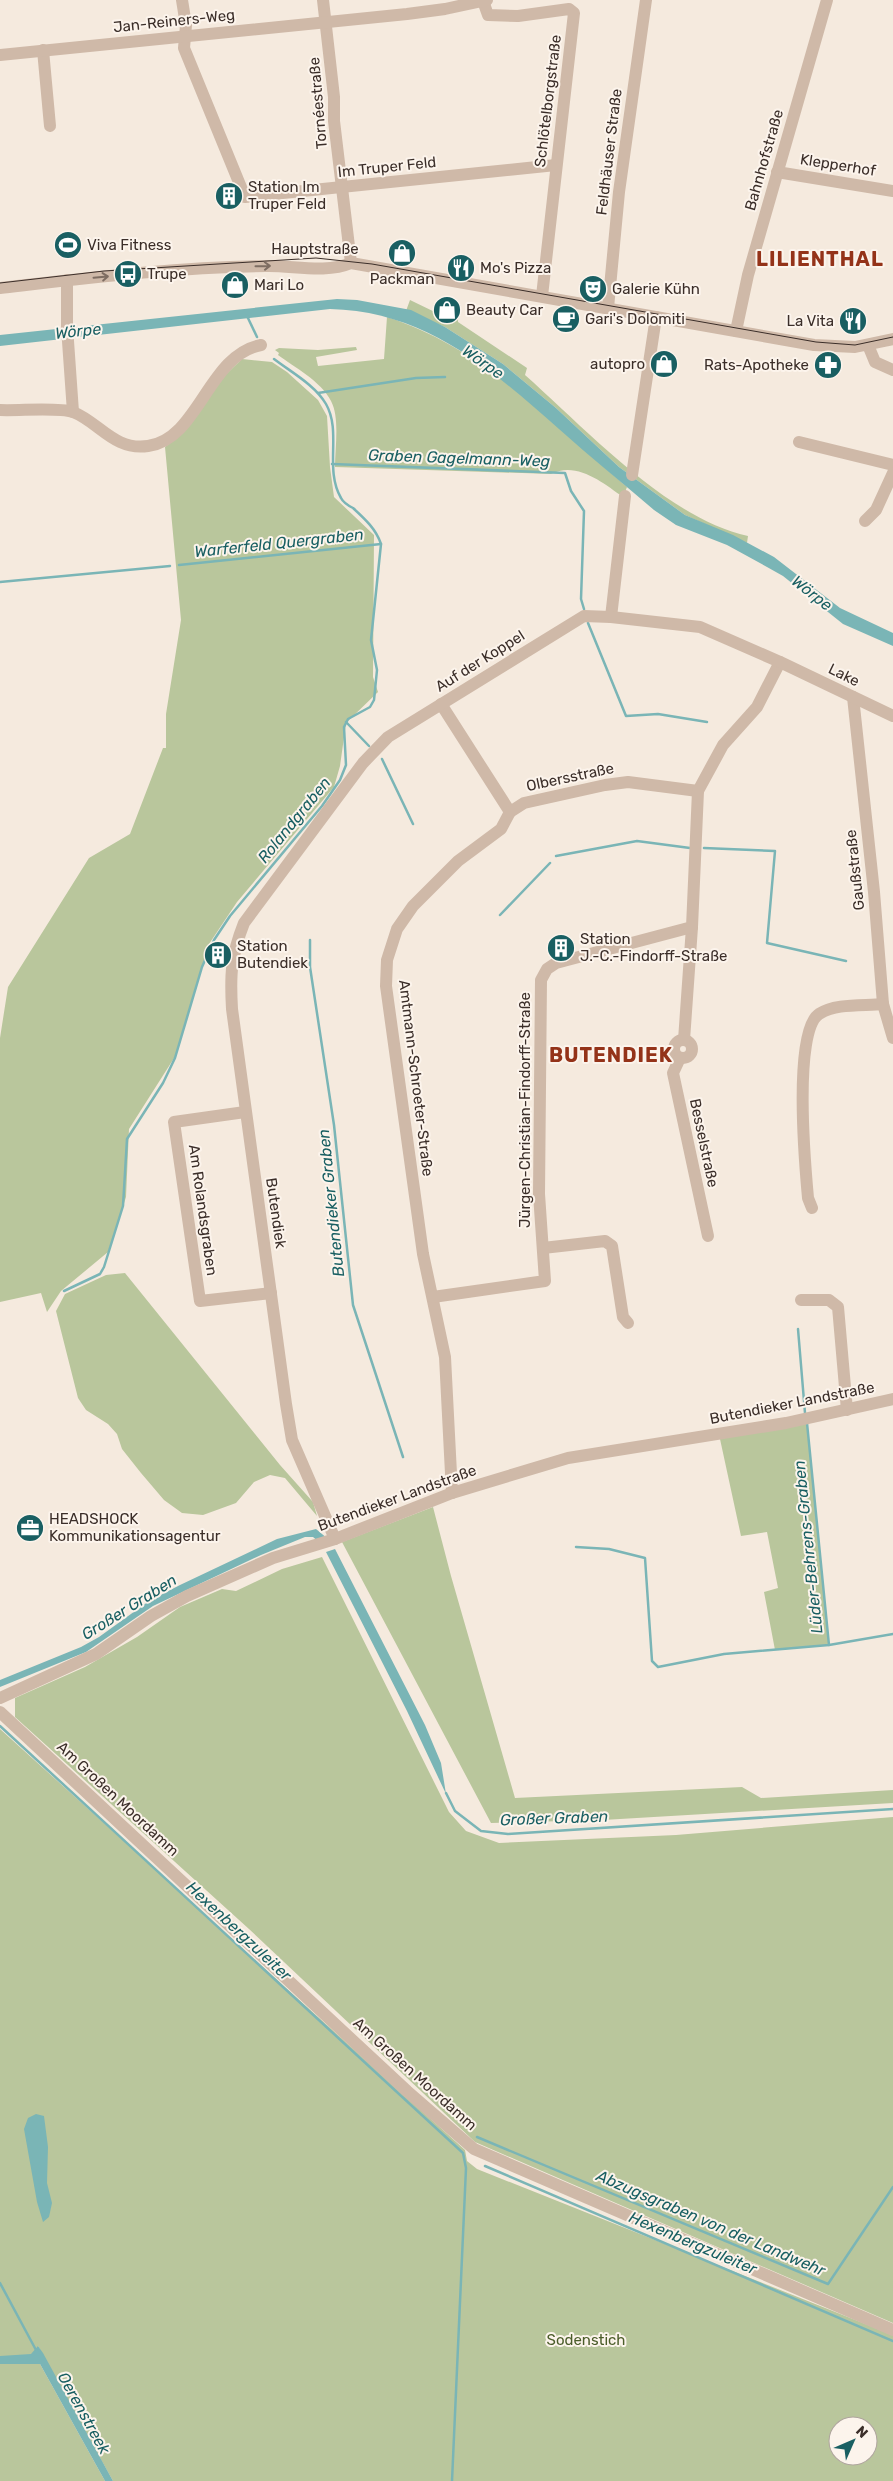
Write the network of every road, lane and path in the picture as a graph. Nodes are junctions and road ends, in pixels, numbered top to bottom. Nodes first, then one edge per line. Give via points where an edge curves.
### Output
1 (182, 0) edge
2 (324, 0) edge
3 (646, 0) edge
4 (827, 0) edge
5 (485, 1) edge
6 (327, 20) junction
7 (185, 36) junction
8 (43, 50) junction
9 (0, 55) edge
10 (50, 126) dead end
11 (556, 165) junction
12 (777, 172) junction
13 (343, 187) junction
14 (893, 191) edge
15 (351, 263) junction
16 (67, 280) junction
17 (0, 288) edge
18 (542, 296) junction
19 (608, 308) junction
20 (656, 317) junction
21 (736, 331) junction
22 (893, 339) edge
23 (261, 345) dead end
24 (868, 345) junction
25 (893, 370) edge
26 (0, 410) edge
27 (72, 412) junction
28 (799, 442) dead end
29 (893, 465) edge
30 (893, 473) edge
31 (632, 475) dead end
32 (625, 496) dead end
33 (865, 521) dead end
34 (611, 617) junction
35 (780, 662) junction
36 (853, 697) junction
37 (441, 704) junction
38 (893, 716) edge
39 (698, 791) junction
40 (510, 812) junction
41 (265, 892) joint
42 (692, 927) junction
43 (883, 1004) junction
44 (893, 1038) edge
45 (245, 1112) junction
46 (812, 1208) dead end
47 (708, 1236) dead end
48 (543, 1248) junction
49 (271, 1293) junction
50 (432, 1297) junction
51 (801, 1300) dead end
52 (628, 1323) dead end
53 (893, 1399) edge
54 (847, 1410) junction
55 (452, 1493) junction
56 (335, 1539) junction
57 (0, 1698) edge
58 (0, 1712) edge
59 (893, 2330) edge

1 - 7 street
2 - 6 street, Tornéestraße
3 - 19 street, Feldhäuser Straße via 619,192
4 - 12 street, Bahnhofstraße
5 - 6 street, Jan-Reiners-Weg via 445,9
5 - 11 street, Schlötelborgstraße via 488,15 518,16 569,8 574,12
6 - 7 street, Jan-Reiners-Weg
6 - 13 street, Tornéestraße via 334,121
7 - 8 street, Jan-Reiners-Weg
7 - 13 street, Im Truper Feld via 184,48 245,197
8 - 9 street, Jan-Reiners-Weg
8 - 10 street
11 - 13 street, Im Truper Feld
11 - 18 street, Schlötelborgstraße
12 - 14 street, Klepperhof
12 - 21 street, Bahnhofstraße
13 - 15 street, Tornéestraße
16 -> 15 street, Hauptstraße via 266,266 336,267
15 - 18 street, Hauptstraße
16 - 17 street, Hauptstraße
16 - 27 street
18 - 19 street, Hauptstraße
19 - 20 street, Hauptstraße
20 - 21 street, Hauptstraße
20 - 31 street
21 - 24 street, Hauptstraße via 825,346
22 - 24 street, Hauptstraße
23 - 27 street via 242,352 208,388 176,433 163,443 146,446 120,442
24 - 25 street via 875,362
26 - 27 street
28 - 29 street
30 - 33 street via 876,510
32 - 34 street
34 - 35 street, Auf der Koppel via 700,627
34 - 37 street, Auf der Koppel via 584,616
35 - 36 street, Lake
35 - 39 street via 756,707 723,745
36 - 38 street, Lake
36 - 43 street, Gaußstraße
37 - 40 street
37 - 41 street, Auf der Koppel via 388,737 374,750
39 - 40 street, Olbersstraße via 628,782 605,784 524,803
39 - 42 street
40 - 50 street, Amtmann-Schroeter-Straße via 501,829 458,861 413,906 397,929 387,960 386,986 423,1254
41 - 45 street, Butendiek via 244,923 230,973
42 - 47 street, Besselstraße via 684,1040 674,1046 680,1058 673,1073
42 - 48 street, Jürgen-Christian-Findorff-Straße via 556,963 547,968 541,980 539,1165
43 - 44 street, Gaußstraße
43 - 46 street via 830,1009 818,1014 810,1024 804,1064 803,1127 808,1198
45 - 49 street, Butendiek
45 - 49 street, Am Rolandsgraben via 174,1122 194,1264 200,1302
48 - 50 street, Jürgen-Christian-Findorff-Straße via 545,1281
48 - 52 street via 605,1241 612,1246 623,1317
49 - 56 street, Butendiek via 292,1440
50 - 55 street, Amtmann-Schroeter-Straße via 445,1357
51 - 54 street via 829,1300 838,1306
53 - 54 street, Butendieker Landstraße
54 - 55 street, Butendieker Landstraße via 568,1458
55 - 56 street, Butendieker Landstraße
56 - 57 street, Butendieker Landstraße via 273,1558 186,1596 96,1654
58 - 59 street, Am Großen Moordamm via 474,2149

